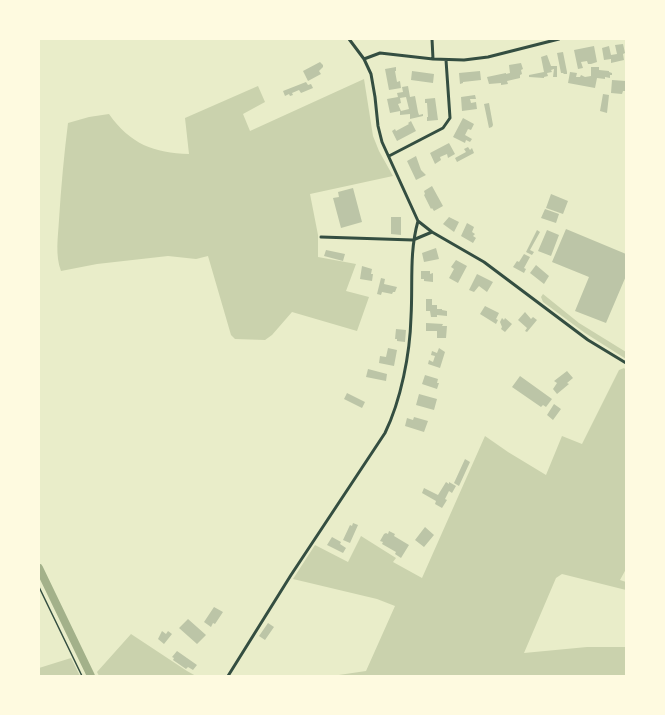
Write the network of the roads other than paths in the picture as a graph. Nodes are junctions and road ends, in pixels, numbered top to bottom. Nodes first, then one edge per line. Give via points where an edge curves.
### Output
1 (349, 39) edge
2 (432, 39) edge
3 (559, 39) edge
4 (364, 59) junction
5 (433, 59) junction
6 (446, 60) junction
7 (388, 156) junction
8 (418, 221) junction
9 (432, 232) junction
10 (321, 237) dead end
11 (413, 240) junction
12 (626, 363) edge
13 (39, 587) edge
14 (82, 676) edge
15 (228, 676) edge

1 - 4 street
2 - 5 street
3 - 6 street via 488,57
4 - 5 street via 381,53
4 - 7 street via 371,74 378,126
5 - 6 street
6 - 7 street via 450,118 443,128
7 - 8 street
8 - 9 street
8 - 11 street
9 - 11 street
9 - 12 street via 484,261 588,340
10 - 11 street
11 - 15 street via 408,351 392,419
13 - 14 lane

